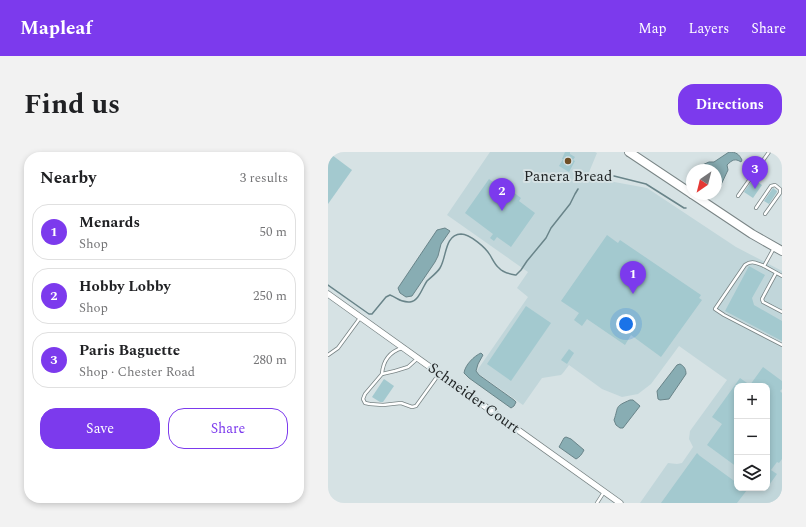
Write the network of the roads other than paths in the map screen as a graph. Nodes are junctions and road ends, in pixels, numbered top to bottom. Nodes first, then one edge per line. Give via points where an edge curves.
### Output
1 (629, 152) edge
2 (769, 152) edge
3 (686, 190) edge
4 (738, 196) dead end
5 (701, 200) edge
6 (756, 208) dead end
7 (765, 214) dead end
8 (778, 250) edge
9 (764, 266) junction
10 (776, 273) junction
11 (782, 276) edge
12 (328, 294) edge
13 (782, 312) edge
14 (361, 317) junction
15 (782, 346) edge
16 (404, 348) junction
17 (328, 355) edge
18 (418, 358) junction
19 (382, 374) junction
20 (439, 374) junction
21 (604, 492) junction
22 (597, 503) edge
23 (620, 503) edge

1 - 3 street
2 - 4 lane
5 - 8 street
6 - 7 lane via 771,186 775,185 780,189 780,193
8 - 9 lane
9 - 10 lane
9 - 15 lane via 754,262 748,263 715,309
10 - 11 lane
10 - 13 lane via 762,299
12 - 14 street, Schneider Court
14 - 16 street, Schneider Court
14 - 17 lane via 338,348
16 - 18 street, Schneider Court
16 - 19 lane via 388,356
18 - 19 lane via 408,366
18 - 20 street, Schneider Court
19 - 20 lane via 365,394 365,403 401,403 416,406
20 - 21 street, Schneider Court
21 - 22 lane
21 - 23 street, Schneider Court

